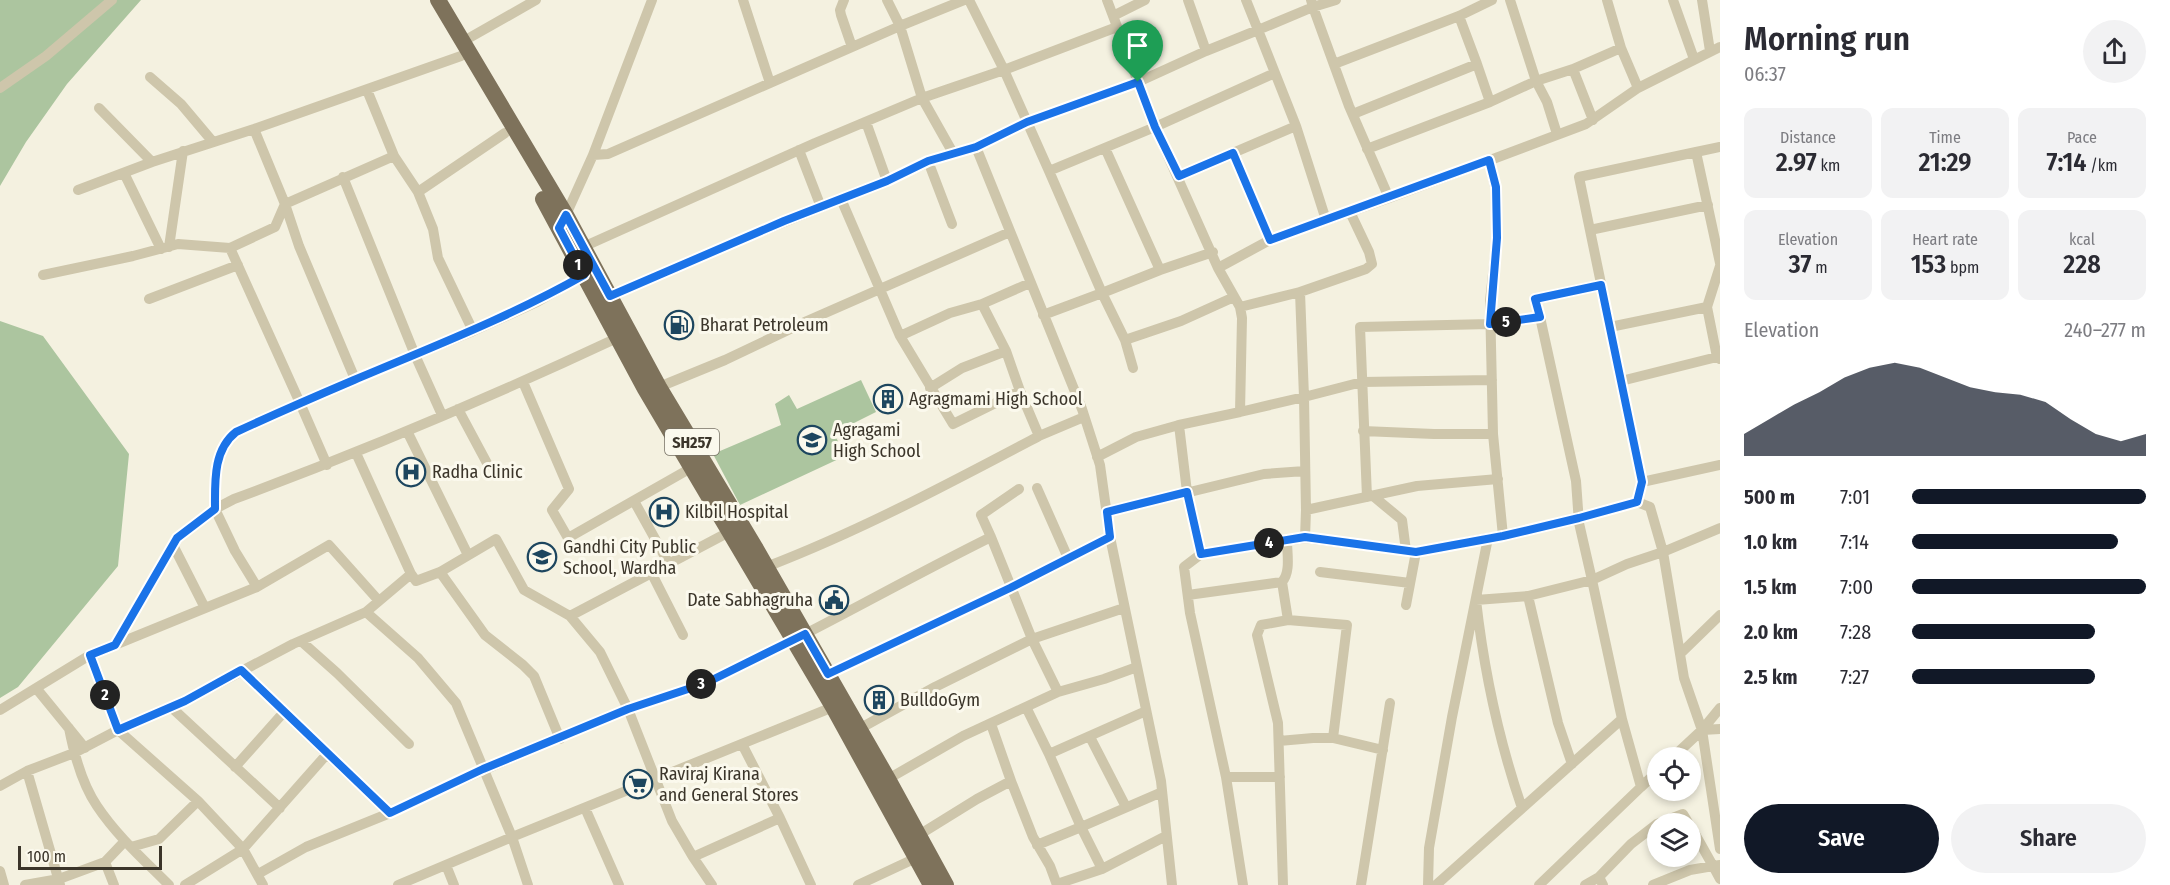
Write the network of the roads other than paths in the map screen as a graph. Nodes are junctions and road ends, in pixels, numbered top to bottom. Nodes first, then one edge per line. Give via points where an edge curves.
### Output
1 (112, 0) edge
2 (426, 0) edge
3 (438, 0) edge
4 (536, 0) edge
5 (652, 0) edge
6 (743, 0) edge
7 (844, 0) edge
8 (887, 0) edge
9 (964, 0) edge
10 (969, 0) edge
11 (1107, 0) edge
12 (1145, 0) edge
13 (1188, 0) edge
14 (1246, 0) edge
15 (1336, 0) edge
16 (1492, 0) edge
17 (1510, 0) edge
18 (1607, 0) edge
19 (1673, 0) edge
20 (1702, 0) edge
21 (527, 3) edge
22 (1312, 4) edge
23 (1459, 16) junction
24 (1115, 21) junction
25 (900, 26) junction
26 (1258, 30) junction
27 (852, 47) junction
28 (1621, 48) junction
29 (462, 49) junction
30 (1715, 49) edge
31 (1206, 51) junction
32 (1694, 59) junction
33 (1334, 64) junction
34 (1477, 64) junction
35 (1573, 69) junction
36 (1004, 70) junction
37 (1275, 73) junction
38 (150, 77) dead end
39 (1536, 81) junction
40 (1138, 82) junction
41 (770, 83) junction
42 (0, 88) edge
43 (1638, 88) junction
44 (367, 90) junction
45 (922, 98) junction
46 (1490, 102) junction
47 (99, 108) dead end
48 (1353, 114) junction
49 (1593, 120) junction
50 (866, 122) junction
51 (1027, 122) junction
52 (1296, 126) junction
53 (1155, 127) junction
54 (254, 129) junction
55 (505, 132) junction
56 (1557, 134) junction
57 (213, 142) junction
58 (976, 147) junction
59 (1720, 147) edge
60 (1106, 148) junction
61 (1367, 149) junction
62 (799, 150) junction
63 (183, 151) junction
64 (1696, 152) junction
65 (953, 153) junction
66 (1233, 153) junction
67 (593, 155) junction
68 (394, 156) junction
69 (1489, 160) junction
70 (928, 161) junction
71 (152, 162) junction
72 (1049, 171) junction
73 (124, 173) junction
74 (1179, 176) junction
75 (344, 177) junction
76 (887, 181) junction
77 (78, 190) dead end
78 (417, 192) junction
79 (1389, 198) junction
80 (841, 199) junction
81 (285, 204) junction
82 (1708, 205) junction
83 (821, 207) junction
84 (1350, 212) junction
85 (1326, 220) junction
86 (562, 222) junction
87 (952, 224) dead end
88 (1590, 230) junction
89 (1010, 232) junction
90 (1270, 240) junction
91 (583, 247) junction
92 (165, 248) junction
93 (230, 248) junction
94 (1213, 252) junction
95 (1720, 264) edge
96 (238, 265) junction
97 (1218, 267) junction
98 (1160, 270) junction
99 (44, 275) dead end
100 (584, 275) junction
101 (1030, 283) junction
102 (1601, 285) junction
103 (878, 289) junction
104 (1300, 292) junction
105 (1102, 294) junction
106 (610, 296) junction
107 (149, 299) dead end
108 (982, 303) junction
109 (1707, 307) junction
110 (1239, 308) junction
111 (1043, 315) junction
112 (1540, 317) junction
113 (1490, 324) junction
114 (1610, 327) junction
115 (473, 331) junction
116 (900, 336) junction
117 (617, 338) junction
118 (1125, 340) junction
119 (1006, 351) junction
120 (415, 355) junction
121 (1719, 358) edge
122 (1133, 368) dead end
123 (355, 380) junction
124 (1492, 380) junction
125 (1621, 381) junction
126 (523, 382) junction
127 (1362, 382) junction
128 (658, 387) junction
129 (930, 388) junction
130 (1020, 391) junction
131 (1304, 396) junction
132 (300, 403) junction
133 (458, 409) junction
134 (1240, 412) junction
135 (442, 415) junction
136 (1084, 417) junction
137 (1179, 425) junction
138 (407, 431) junction
139 (1363, 431) junction
140 (1493, 434) junction
141 (1039, 436) junction
142 (356, 453) junction
143 (1097, 457) junction
144 (327, 465) junction
145 (488, 465) dead end
146 (1720, 465) edge
147 (691, 468) junction
148 (1305, 471) junction
149 (1498, 478) junction
150 (1642, 482) junction
151 (1036, 488) dead end
152 (1019, 489) dead end
153 (1187, 492) junction
154 (1370, 496) junction
155 (634, 501) junction
156 (1637, 502) junction
157 (215, 509) junction
158 (1306, 510) junction
159 (1107, 512) junction
160 (1579, 518) junction
161 (1720, 528) edge
162 (729, 532) junction
163 (1503, 536) junction
164 (991, 537) junction
165 (1110, 537) junction
166 (1305, 537) junction
167 (1488, 538) junction
168 (1287, 540) junction
169 (173, 545) junction
170 (1057, 551) dead end
171 (1411, 551) junction
172 (1663, 552) junction
173 (1201, 554) junction
174 (468, 555) junction
175 (1068, 558) junction
176 (669, 564) junction
177 (766, 567) junction
178 (440, 572) junction
179 (1320, 572) dead end
180 (411, 574) junction
181 (652, 574) junction
182 (1592, 580) junction
183 (1282, 582) junction
184 (1410, 584) junction
185 (256, 587) junction
186 (1010, 588) junction
187 (1188, 595) junction
188 (1528, 596) junction
189 (1476, 600) junction
190 (379, 601) junction
191 (1406, 605) dead end
192 (205, 608) junction
193 (1125, 608) junction
194 (366, 612) junction
195 (1720, 615) edge
196 (570, 616) junction
197 (1288, 620) junction
198 (683, 635) dead end
199 (1468, 637) junction
200 (799, 638) junction
201 (1032, 639) junction
202 (301, 641) junction
203 (115, 645) junction
204 (1680, 654) junction
205 (90, 655) junction
206 (1482, 655) junction
207 (1137, 667) junction
208 (241, 670) junction
209 (828, 674) junction
210 (36, 688) junction
211 (1058, 692) junction
212 (1390, 703) dead end
213 (171, 707) junction
214 (832, 707) junction
215 (1026, 707) junction
216 (1720, 708) edge
217 (628, 709) junction
218 (0, 710) edge
219 (1146, 711) junction
220 (284, 712) junction
221 (1622, 719) junction
222 (991, 724) junction
223 (69, 728) junction
224 (859, 729) junction
225 (1720, 729) edge
226 (118, 730) junction
227 (1702, 730) junction
228 (1090, 737) junction
229 (1333, 738) junction
230 (560, 739) junction
231 (1279, 741) junction
232 (409, 744) dead end
233 (742, 744) junction
234 (1684, 747) edge
235 (85, 748) junction
236 (1383, 750) junction
237 (74, 753) junction
238 (327, 754) junction
239 (1049, 754) junction
240 (1572, 764) junction
241 (236, 767) junction
242 (483, 769) junction
243 (27, 771) junction
244 (1226, 777) junction
245 (1280, 777) junction
246 (888, 778) junction
247 (655, 780) junction
248 (1011, 781) junction
249 (1647, 781) edge
250 (0, 786) edge
251 (1641, 787) junction
252 (1162, 792) junction
253 (198, 801) junction
254 (1125, 807) junction
255 (280, 808) junction
256 (585, 808) junction
257 (1522, 808) junction
258 (390, 813) junction
259 (780, 818) junction
260 (1081, 827) junction
261 (1647, 832) edge
262 (1166, 836) junction
263 (512, 837) junction
264 (912, 839) junction
265 (1701, 841) edge
266 (128, 844) junction
267 (1037, 845) junction
268 (243, 849) junction
269 (1720, 849) edge
270 (693, 857) junction
271 (916, 858) junction
272 (105, 862) junction
273 (446, 865) junction
274 (1717, 866) edge
275 (1102, 869) junction
276 (0, 871) edge
277 (258, 874) junction
278 (1720, 879) edge
279 (1601, 881) edge
280 (59, 882) edge
281 (1057, 884) edge
282 (4, 885) edge
283 (25, 885) edge
284 (114, 885) edge
285 (169, 885) edge
286 (186, 885) edge
287 (263, 885) edge
288 (398, 885) edge
289 (454, 885) edge
290 (528, 885) edge
291 (619, 885) edge
292 (712, 885) edge
293 (812, 885) edge
294 (858, 885) edge
295 (931, 885) edge
296 (946, 885) edge
297 (1172, 885) edge
298 (1243, 885) edge
299 (1283, 885) edge
300 (1361, 885) edge
301 (1428, 885) edge
302 (1436, 885) edge
303 (1540, 885) edge
304 (1585, 885) edge
305 (1653, 885) edge

1 - 42 street via 46,56
2 - 29 main road, SH257
3 - 29 main road, SH257
4 - 21 street
5 - 67 street
6 - 41 street
7 - 27 street via 840,10
8 - 25 street
9 - 25 street
10 - 36 street
11 - 24 street
12 - 24 street
13 - 31 street
14 - 26 street
15 - 22 street
16 - 23 street
17 - 39 street
18 - 28 street
19 - 32 street
20 - 30 street
21 - 29 street
22 - 26 street
22 - 33 street
23 - 33 street
23 - 34 street
24 - 36 street
24 - 40 street
25 - 27 street
25 - 45 street
26 - 31 street
26 - 37 street
27 - 41 street
28 - 35 street
28 - 43 street
29 - 44 street
29 - 55 main road, SH257
29 - 86 main road, SH257
30 - 32 street
31 - 40 street
32 - 43 street
33 - 48 street
34 - 46 street
34 - 48 street
35 - 39 street
35 - 49 street
36 - 45 street
36 - 51 street
37 - 52 street
37 - 53 street
38 - 57 street via 181,104
39 - 46 street
39 - 56 street
40 - 51 street
40 - 53 street
41 - 67 street via 608,154
43 - 49 street
44 - 54 street
44 - 68 street
45 - 50 street
45 - 65 street
46 - 61 street
47 - 71 street
48 - 61 street
49 - 56 street
50 - 62 street
50 - 76 street
51 - 58 street
51 - 72 street
52 - 66 street
52 - 85 street
53 - 60 street
53 - 74 street
54 - 57 street
54 - 81 street
55 - 78 street
55 - 86 main road, SH257
56 - 69 street
57 - 63 street
58 - 65 street
58 - 89 street
59 - 64 street
60 - 72 street
60 - 98 street
61 - 79 street
62 - 83 street
62 - 91 street
63 - 71 street
63 - 92 street
64 - 82 street
64 - 88 street via 1579,177
65 - 70 street
66 - 74 street
66 - 90 street
67 - 86 street
68 - 75 street
68 - 78 street
69 - 79 street
69 - 113 street via 1496,187 1497,232
70 - 76 street
70 - 87 street
71 - 73 street
72 - 105 street
73 - 77 street
73 - 92 street
74 - 94 street
75 - 81 street
75 - 120 street
76 - 80 street
78 - 115 street via 433,229 438,258
79 - 84 street
80 - 83 street
80 - 103 street
81 - 93 street via 275,227
81 - 123 street
82 - 88 street
82 - 95 street
83 - 106 street
84 - 85 street
84 - 104 street via 1372,264
85 - 90 street
86 - 91 main road, SH257
86 - 100 main road, SH257
88 - 102 street
89 - 101 street
89 - 103 street
90 - 97 street
91 - 106 main road, SH257
92 - 93 street via 178,244
92 - 99 street
93 - 96 street
94 - 97 street
94 - 98 street
95 - 109 street
96 - 107 street
96 - 132 street
97 - 110 street
98 - 105 street
100 - 115 street
100 - 117 main road, SH257
101 - 108 street
101 - 111 street
102 - 112 street via 1535,299
102 - 114 street
103 - 116 street
103 - 128 street
104 - 110 street
104 - 131 street
105 - 111 street
105 - 118 street
106 - 128 main road, SH257
108 - 116 street
108 - 119 street
109 - 114 street
109 - 121 street
110 - 118 street via 1181,321
110 - 134 street
111 - 136 street
112 - 113 street
112 - 160 street via 1576,481
113 - 124 street
113 - 127 street via 1360,327
114 - 125 street
115 - 120 street
116 - 129 street
117 - 126 street
117 - 147 main road, SH257
118 - 122 street
119 - 129 street via 962,368
119 - 130 street
120 - 123 street
120 - 135 street
121 - 125 street
123 - 132 street
124 - 127 street
124 - 140 street
125 - 150 street
126 - 133 street
126 - 155 street via 569,489 552,510 568,538
127 - 131 street
127 - 139 street
128 - 177 main road, SH257
129 - 130 street via 953,424
130 - 141 street
131 - 134 street
131 - 148 street
132 - 144 street
132 - 157 street via 229,438 216,470
133 - 135 street
133 - 145 street
134 - 137 street
135 - 138 street
136 - 141 street
136 - 143 street
137 - 143 street via 1136,438
137 - 153 street
138 - 142 street
138 - 174 street
139 - 140 street
139 - 154 street
140 - 149 street
141 - 177 street via 813,549
142 - 144 street
142 - 180 street
143 - 159 street
144 - 157 street
146 - 150 street
147 - 155 street
147 - 162 main road, SH257
148 - 153 street via 1264,474
148 - 158 street
149 - 154 street via 1417,486
149 - 163 street
150 - 156 street
151 - 175 street
152 - 164 street via 981,515
153 - 159 street
153 - 173 street
154 - 158 street
154 - 171 street via 1402,520
155 - 176 street
156 - 160 street
156 - 172 street via 1650,507
157 - 169 street via 183,532
157 - 185 street
158 - 166 street
159 - 165 street
160 - 163 street
160 - 182 street
161 - 172 street
162 - 176 street
162 - 200 main road, SH257
163 - 167 street
164 - 186 street
164 - 200 street
165 - 175 street
165 - 193 street
166 - 168 street
166 - 171 street
167 - 171 street
167 - 189 street
168 - 173 street
168 - 183 street via 1287,570
169 - 192 street
169 - 203 street
170 - 175 street
171 - 184 street
172 - 182 street
172 - 204 street
173 - 187 street via 1184,567
174 - 178 street
174 - 196 street via 496,539 524,590
175 - 186 street
176 - 181 street
177 - 200 main road, SH257
178 - 180 street via 416,581
178 - 230 street via 485,635 534,676
179 - 184 street
180 - 190 street
181 - 196 street
181 - 198 street
182 - 188 street
182 - 221 street
183 - 187 street
183 - 197 street
184 - 191 street
185 - 190 street via 329,545
185 - 192 street
186 - 201 street
186 - 209 street
187 - 244 street
188 - 189 street
188 - 240 street via 1558,723
189 - 199 street
189 - 206 street
190 - 194 street
192 - 203 street
193 - 201 street
193 - 207 street
194 - 202 street
194 - 242 street via 418,658 456,703
195 - 204 street
196 - 217 street via 600,652
197 - 229 street via 1347,625
197 - 231 street via 1261,625 1257,635
199 - 206 street
199 - 301 street via 1429,848
200 - 209 main road, SH257
200 - 214 main road, SH257
200 - 217 street via 706,683
201 - 211 street
201 - 224 street
202 - 208 street
202 - 232 street
203 - 205 street
204 - 227 street
205 - 210 street
205 - 226 street
206 - 257 street via 1506,762
207 - 211 street
207 - 219 street
208 - 213 street
208 - 220 street
209 - 224 main road, SH257
210 - 218 street
210 - 223 street
211 - 215 street
212 - 236 street
213 - 226 street
213 - 241 street
214 - 233 street
214 - 264 main road, SH257
215 - 222 street
215 - 239 street
216 - 227 street
217 - 230 street
217 - 247 street
219 - 228 street
219 - 252 street
220 - 238 street
220 - 241 street
221 - 240 street
221 - 251 street
222 - 246 street
222 - 248 street
223 - 235 street
223 - 237 street
224 - 246 main road, SH257
225 - 227 street
226 - 235 street
226 - 253 street
227 - 234 street
227 - 269 street
228 - 239 street
228 - 254 street
229 - 231 street
229 - 236 street
230 - 242 street
231 - 245 street
233 - 247 street
233 - 259 street
235 - 237 street
236 - 300 street
237 - 243 street
237 - 266 street via 97,805
238 - 255 street
238 - 258 street
239 - 260 street
240 - 257 street
241 - 255 street
242 - 258 street
242 - 263 street
243 - 250 street
243 - 280 street
244 - 245 street
244 - 298 street
245 - 299 street
246 - 264 main road, SH257
247 - 256 street
247 - 270 street
248 - 264 street
248 - 267 street
249 - 251 street
251 - 303 street
252 - 254 street
252 - 262 street
253 - 266 street via 159,839
253 - 268 street
254 - 260 street
255 - 268 street
256 - 263 street
256 - 291 street
257 - 302 street
258 - 277 street via 306,847
259 - 270 street
259 - 293 street
260 - 267 street
260 - 275 street
261 - 279 street via 1631,844
262 - 275 street
262 - 297 street
263 - 273 street
263 - 290 street
264 - 271 main road, SH257
264 - 296 main road, SH257
265 - 274 street
266 - 272 street
266 - 285 street
267 - 281 street
268 - 277 street
268 - 286 street
270 - 292 street
271 - 294 street
271 - 295 main road, SH257
272 - 280 street
272 - 284 street
273 - 288 street
273 - 289 street
274 - 278 street
274 - 305 street via 1690,870
275 - 281 street
276 - 282 street
277 - 287 street
279 - 304 street
280 - 283 street

